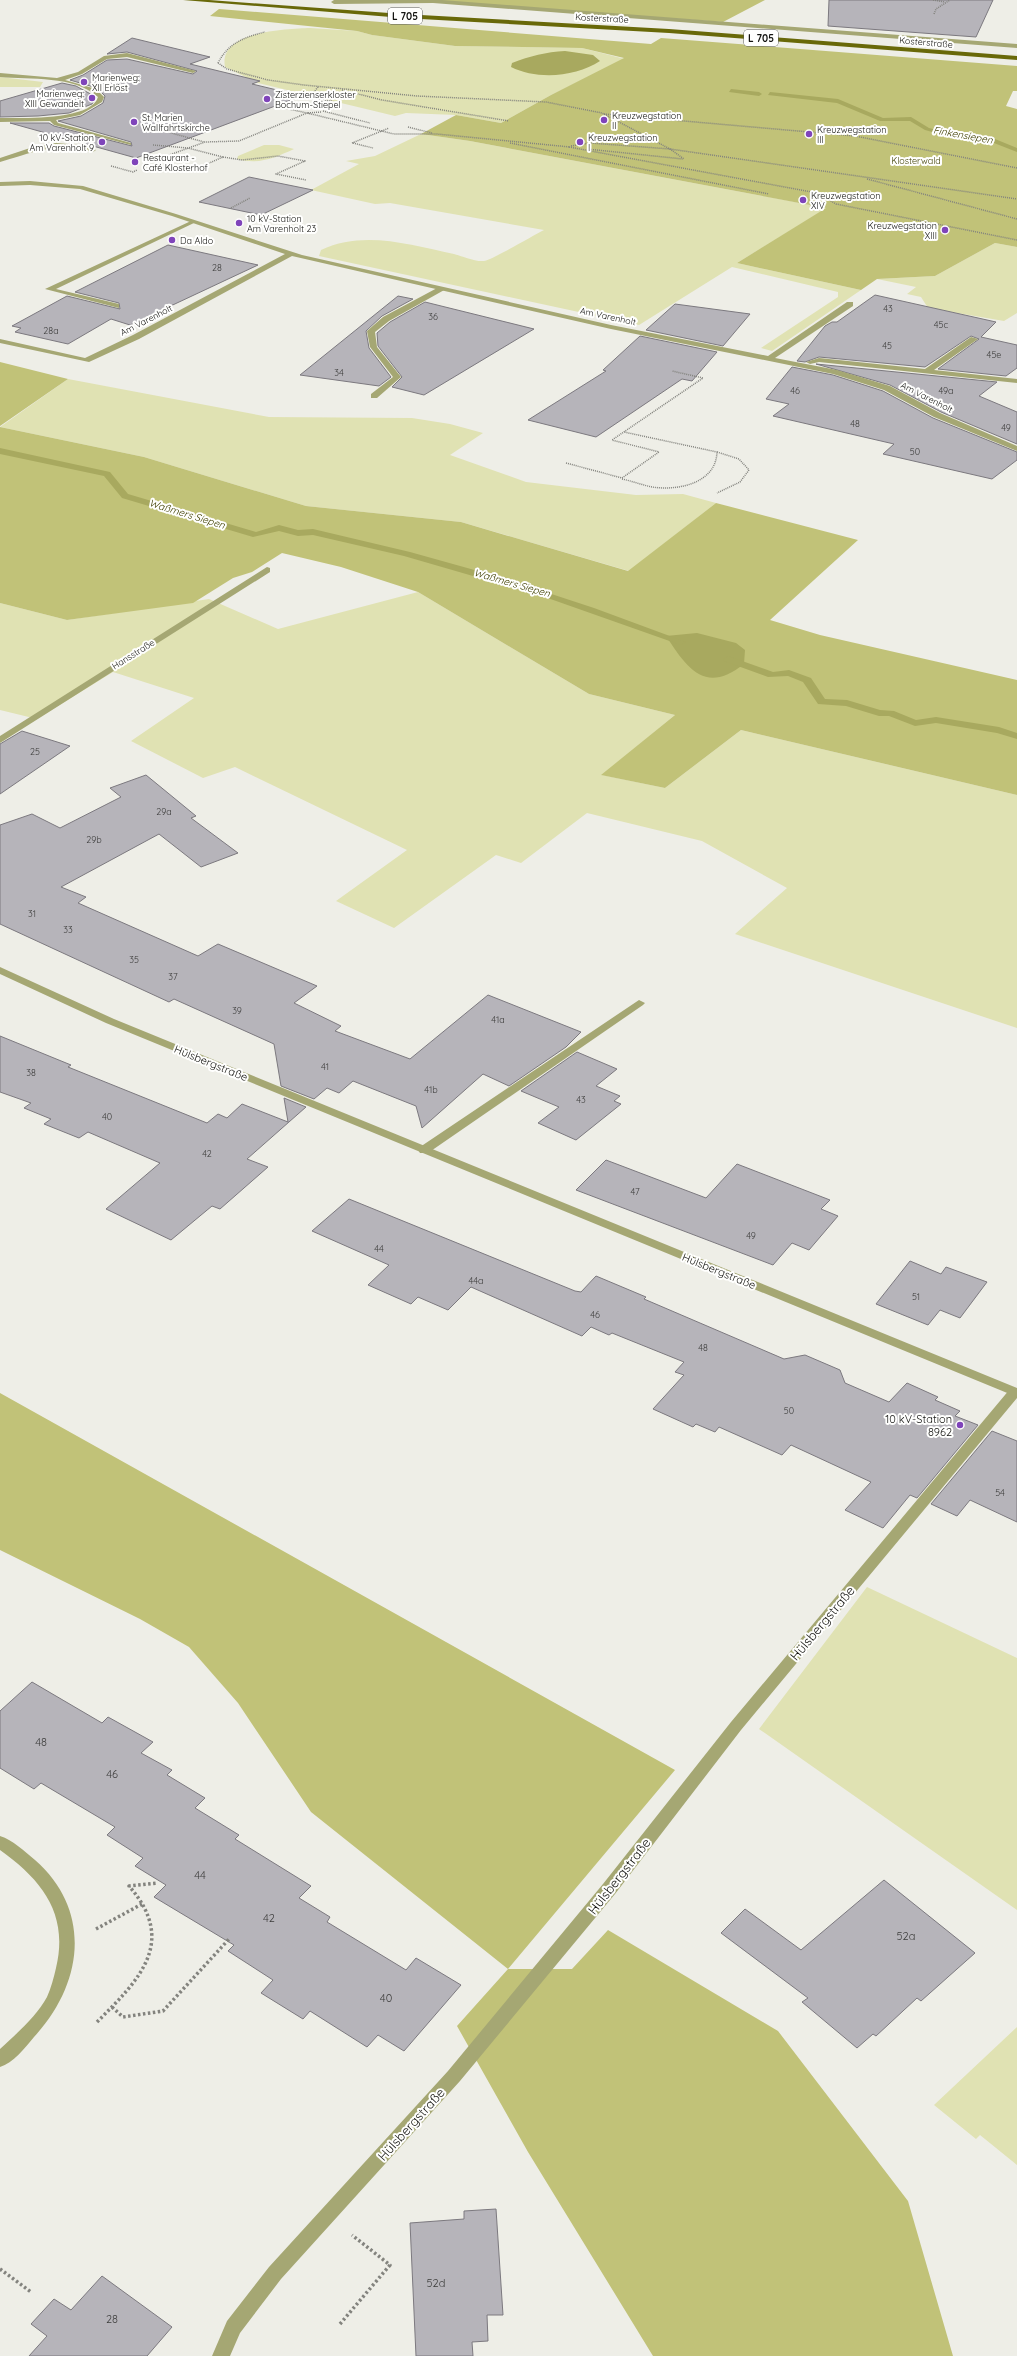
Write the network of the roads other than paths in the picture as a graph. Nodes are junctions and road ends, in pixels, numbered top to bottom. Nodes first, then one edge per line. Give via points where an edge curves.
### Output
1 (186, 0) edge
2 (334, 2) dead end
3 (1017, 46) edge
4 (1017, 58) edge
5 (193, 71) road end
6 (0, 75) edge
7 (57, 80) junction
8 (1, 120) edge
9 (52, 120) junction
10 (129, 144) road end
11 (93, 150) dead end
12 (0, 160) edge
13 (0, 184) edge
14 (193, 222) junction
15 (291, 254) junction
16 (442, 289) junction
17 (850, 304) dead end
18 (116, 306) dead end
19 (974, 339) dead end
20 (0, 341) edge
21 (771, 357) junction
22 (803, 364) junction
23 (927, 372) junction
24 (1017, 381) edge
25 (374, 396) dead end
26 (1017, 449) edge
27 (267, 570) dead end
28 (0, 740) edge
29 (0, 970) edge
30 (639, 1003) dead end
31 (424, 1150) junction
32 (1016, 1393) edge
33 (0, 1842) edge
34 (0, 2060) edge
35 (221, 2356) edge

1 - 4 main road, Kosterstraße / L 705 via 403,16 670,30
2 - 3 street, Kosterstraße via 433,1
5 - 7 street via 127,55 106,57 80,72
6 - 7 street
7 - 9 street via 90,88 97,91 101,97 92,107
8 - 9 street
9 - 10 street via 56,124
11 - 12 street via 68,144 39,146
13 - 14 street, Am Varenholt via 30,183 81,187
14 - 15 street, Am Varenholt
14 - 18 street via 49,288
15 - 16 street, Am Varenholt
15 - 20 street, Am Varenholt via 136,337 86,360
16 - 21 street, Am Varenholt via 611,327
16 - 25 street via 386,319 371,332 370,343 379,358 393,366 397,377
17 - 21 street
19 - 23 street
21 - 22 street, Am Varenholt
22 - 23 street, Am Varenholt via 819,360
22 - 26 street, Am Varenholt via 887,388 937,415
23 - 24 street, Am Varenholt
27 - 28 street, Hansstraße
29 - 31 street, Hülsbergstraße via 110,1021
30 - 31 street
31 - 32 street, Hülsbergstraße
32 - 35 street, Hülsbergstraße via 736,1726 609,1889 454,2076 275,2273 238,2321
33 - 34 street via 33,1867 46,1882 64,1913 68,1936 66,1964 52,2004 25,2037

